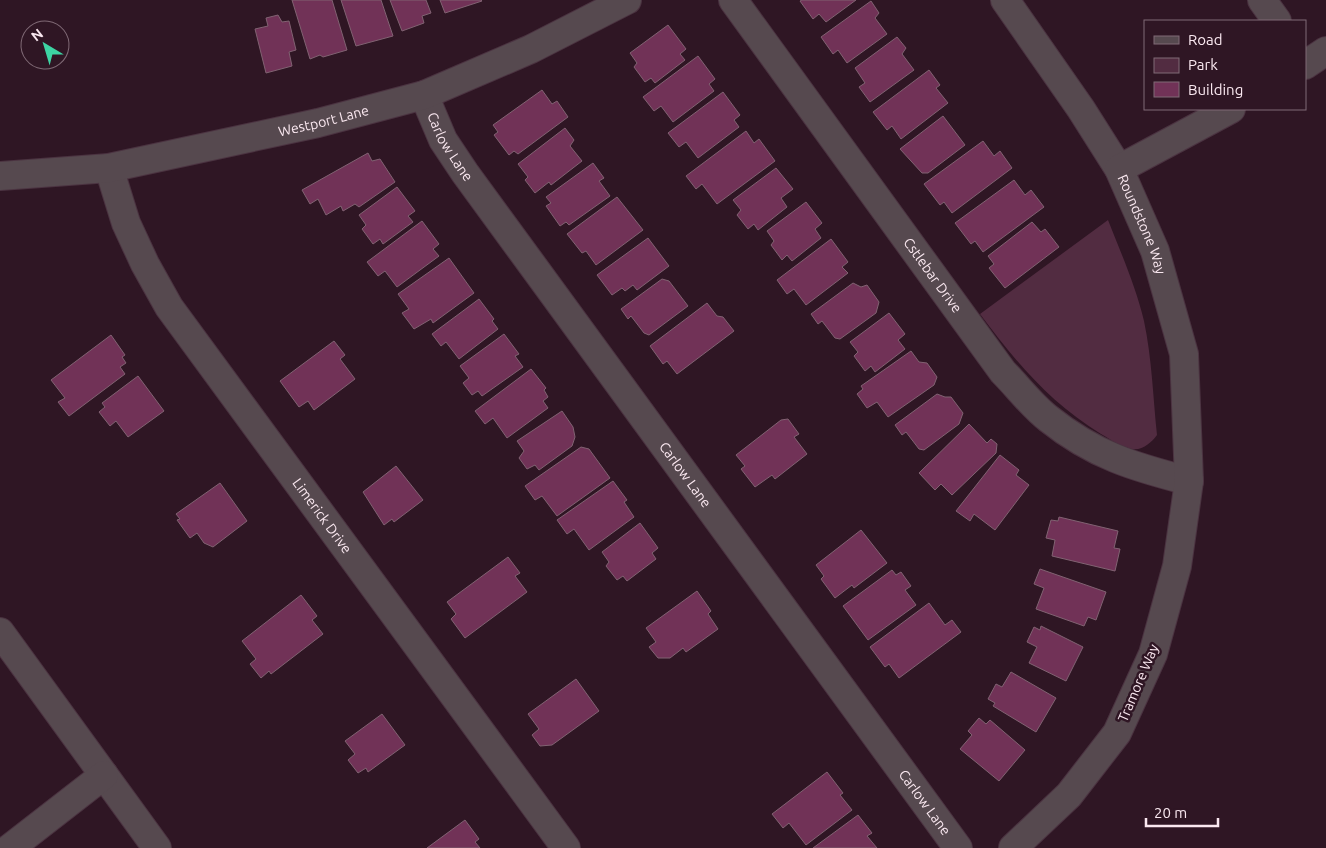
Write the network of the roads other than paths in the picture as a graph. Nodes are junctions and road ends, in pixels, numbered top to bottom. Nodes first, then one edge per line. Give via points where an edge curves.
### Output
1 (627, 0) edge
2 (733, 0) edge
3 (1005, 0) edge
4 (1262, 0) edge
5 (1276, 20) edge
6 (424, 95) junction
7 (1229, 110) edge
8 (109, 168) junction
9 (1119, 169) junction
10 (0, 176) edge
11 (1189, 481) junction
12 (0, 632) edge
13 (104, 775) junction
14 (10, 848) edge
15 (157, 848) edge
16 (566, 848) edge
17 (958, 848) edge
18 (1013, 848) edge

1 - 6 street, Westport Lane via 531,49
2 - 11 street, Cstlebar Drive via 1003,372 1047,418 1092,450 1133,467
3 - 9 street, Roundstone Way
4 - 5 street
6 - 8 street, Westport Lane via 318,123
6 - 17 street, Carlow Lane via 443,140 465,173
7 - 9 street
8 - 10 street, Westport Lane
8 - 16 street, Limerick Drive via 126,223 169,307
9 - 11 street, Roundstone Way via 1155,251 1184,354
11 - 18 street, Tramore Way via 1177,566 1153,654 1117,733 1069,795
12 - 13 street
13 - 14 street
13 - 15 street

